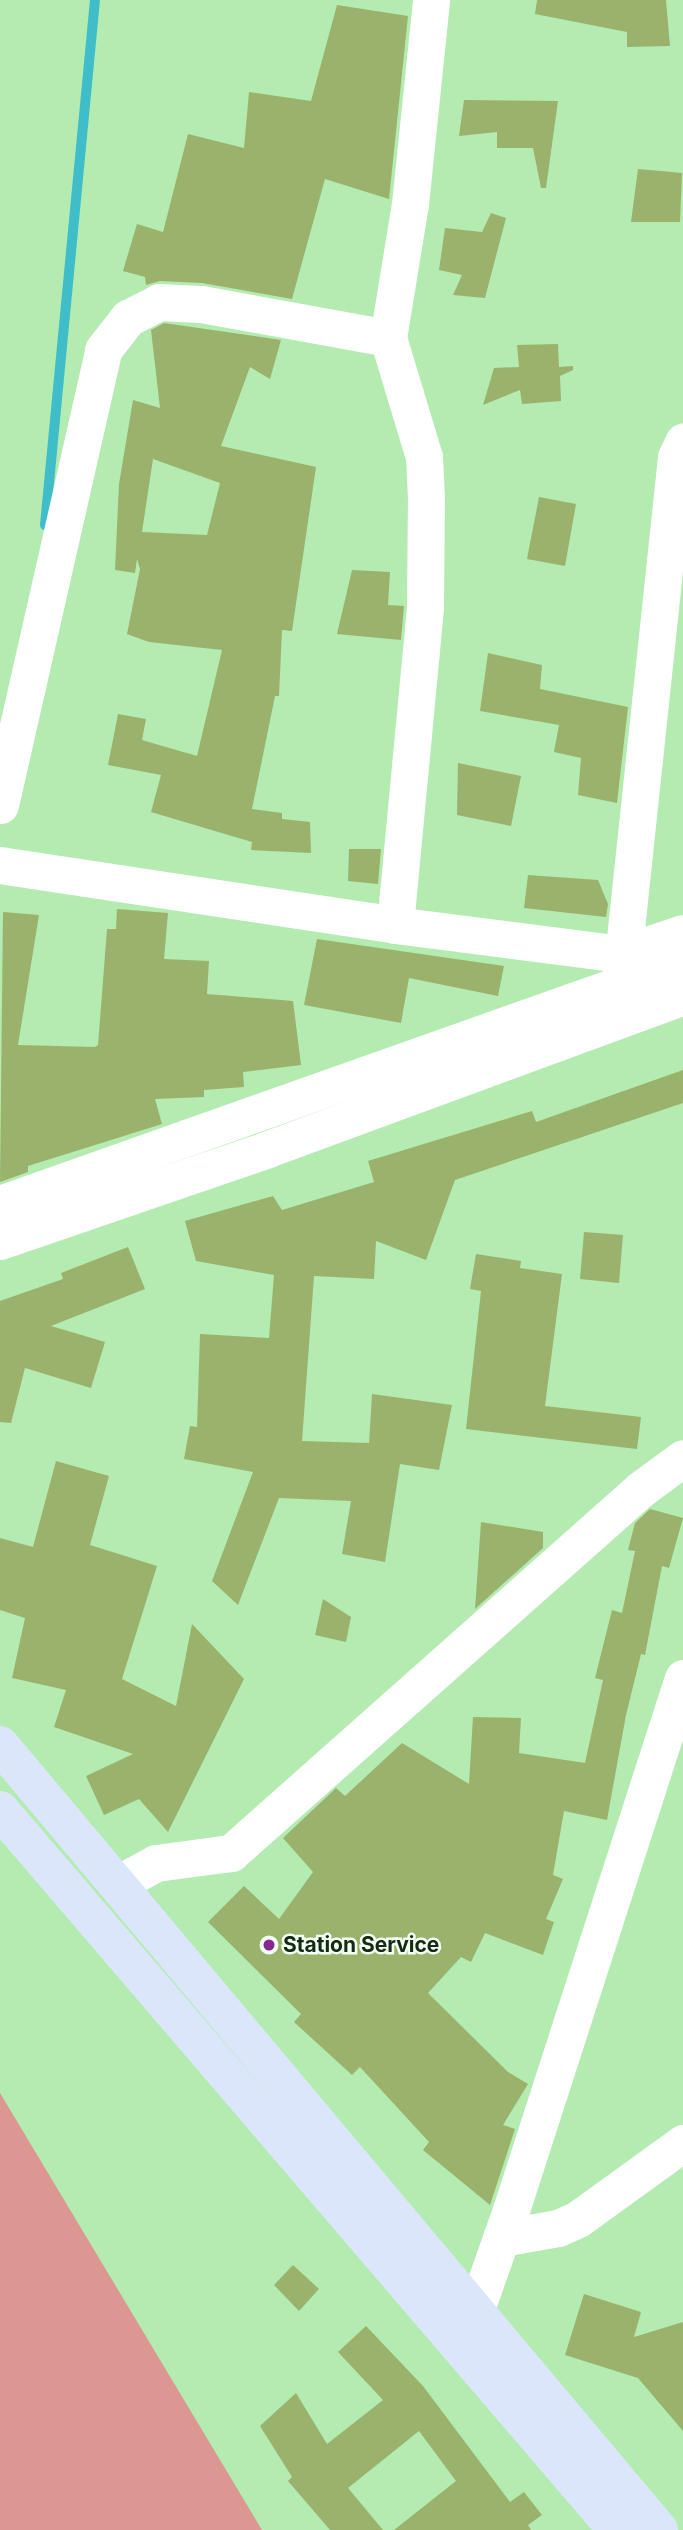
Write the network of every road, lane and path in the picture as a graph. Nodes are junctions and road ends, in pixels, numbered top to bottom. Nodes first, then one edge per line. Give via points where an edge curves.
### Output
1 (431, 0) edge
2 (388, 338) junction
3 (683, 442) edge
4 (0, 805) edge
5 (0, 865) edge
6 (395, 925) junction
7 (683, 933) edge
8 (683, 962) edge
9 (621, 969) junction
10 (683, 996) edge
11 (0, 1204) edge
12 (0, 1241) edge
13 (683, 1458) edge
14 (683, 1678) edge
15 (0, 1745) edge
16 (0, 1810) edge
17 (119, 1883) junction
18 (683, 2143) edge
19 (501, 2238) junction
20 (462, 2322) junction
21 (617, 2530) edge
22 (659, 2530) edge

1 - 2 street via 410,204
2 - 4 street via 201,304 159,302 128,318 103,349
2 - 6 street via 424,457 426,498 425,607
3 - 9 street via 676,457
5 - 6 street
6 - 9 street
7 - 9 street
8 - 9 street
9 - 11 street
10 - 12 street via 268,1149
13 - 17 street via 641,1489 231,1853 156,1863
14 - 19 street
15 - 17 main road
16 - 20 main road
17 - 20 main road
18 - 19 street via 578,2219 558,2228
19 - 20 street
20 - 21 main road
20 - 22 main road

